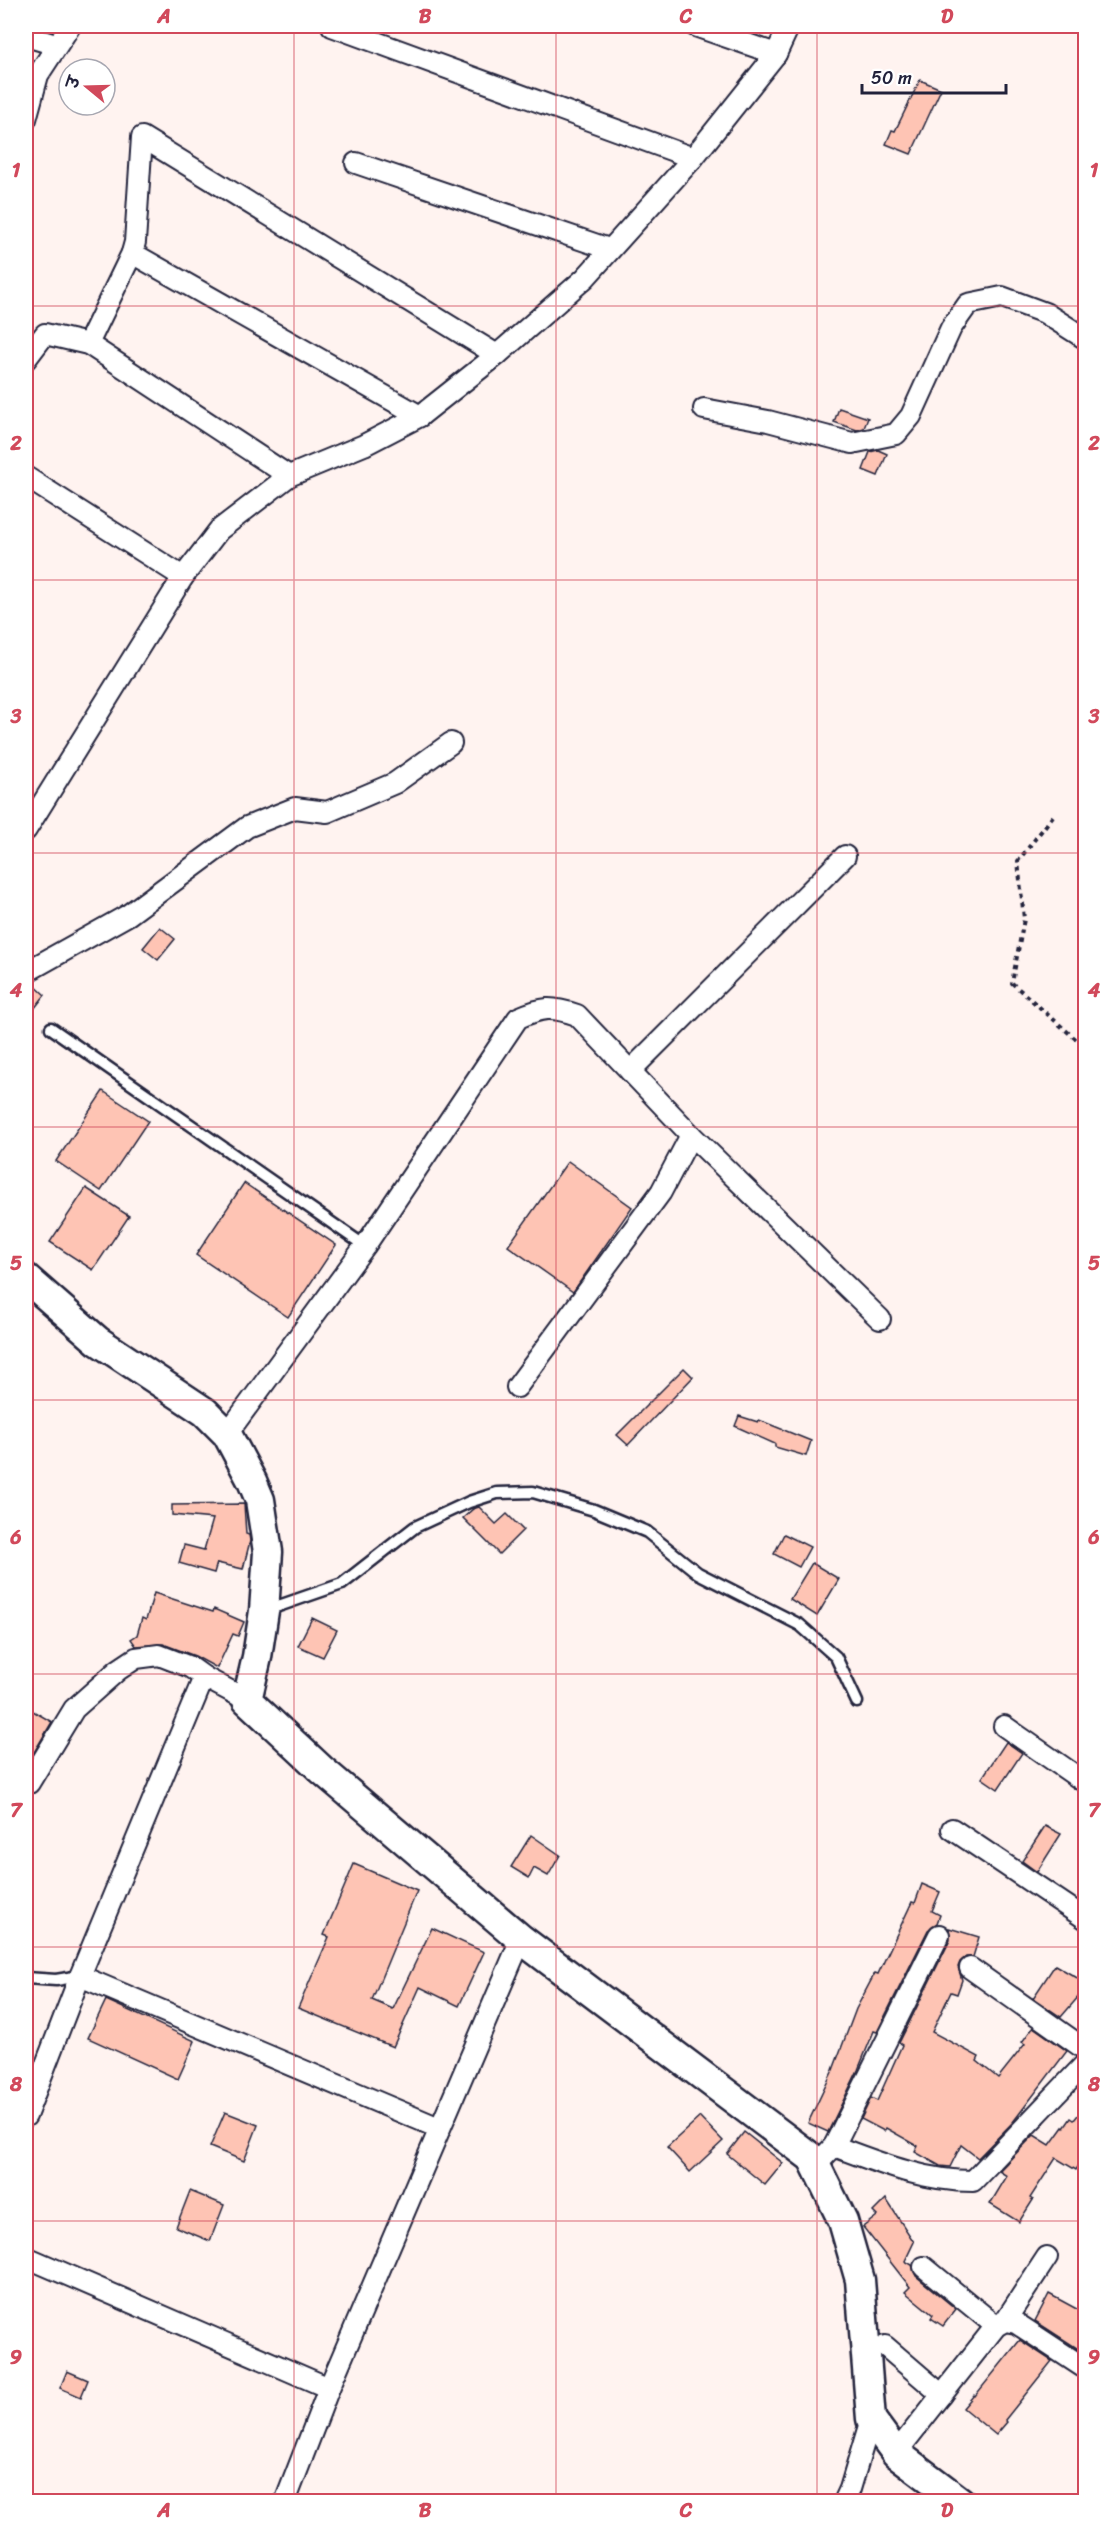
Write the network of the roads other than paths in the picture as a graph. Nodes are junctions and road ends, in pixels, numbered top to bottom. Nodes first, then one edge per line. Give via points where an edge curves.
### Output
1 (70, 26) edge
2 (332, 26) edge
3 (695, 26) edge
4 (789, 26) edge
5 (26, 36) edge
6 (56, 45) junction
7 (776, 54) junction
8 (26, 119) edge
9 (693, 158) junction
10 (356, 163) dead end
11 (609, 249) junction
12 (132, 253) junction
13 (1086, 339) edge
14 (88, 344) junction
15 (497, 355) junction
16 (26, 359) edge
17 (704, 410) dead end
18 (420, 416) junction
19 (289, 476) junction
20 (26, 477) edge
21 (183, 576) junction
22 (451, 743) dead end
23 (26, 830) edge
24 (845, 856) dead end
25 (26, 972) edge
26 (51, 1028) dead end
27 (630, 1071) junction
28 (691, 1135) junction
29 (365, 1246) junction
30 (26, 1278) edge
31 (880, 1319) dead end
32 (517, 1387) dead end
33 (227, 1434) junction
34 (264, 1611) junction
35 (204, 1677) junction
36 (247, 1700) junction
37 (857, 1702) dead end
38 (1004, 1726) dead end
39 (29, 1783) dead end
40 (1086, 1783) edge
41 (952, 1829) dead end
42 (1086, 1919) edge
43 (939, 1935) dead end
44 (521, 1939) junction
45 (970, 1968) dead end
46 (80, 1976) junction
47 (26, 1978) edge
48 (1084, 2049) edge
49 (26, 2116) edge
50 (439, 2128) junction
51 (825, 2155) junction
52 (26, 2257) edge
53 (1047, 2258) dead end
54 (924, 2267) dead end
55 (1001, 2324) junction
56 (885, 2346) dead end
57 (1086, 2369) edge
58 (329, 2388) junction
59 (942, 2395) junction
60 (871, 2419) junction
61 (896, 2452) junction
62 (285, 2502) edge
63 (844, 2502) edge
64 (961, 2502) edge

1 - 6 street
2 - 9 street
3 - 7 street
4 - 7 street
5 - 6 street
6 - 8 street via 38,75
7 - 9 street
9 - 11 street
10 - 11 street
11 - 15 street via 585,278
12 - 14 street
12 - 15 street via 142,137
12 - 18 street
13 - 17 street via 1045,313 1002,297 968,304 951,328 911,416 896,434 852,443 768,421
14 - 16 street via 45,334
14 - 19 street
15 - 18 street
18 - 19 street via 364,445
19 - 21 street via 219,530
20 - 21 street
21 - 23 street
22 - 25 street via 395,783 327,812 295,808 247,827 128,915
24 - 27 street
26 - 29 lane
27 - 28 street
27 - 29 street via 577,1015 557,1008 541,1008 518,1018
28 - 31 street
28 - 32 street via 661,1192
29 - 33 street
30 - 33 street via 98,1341 205,1412
33 - 34 street via 260,1500 268,1552
34 - 36 street
34 - 37 lane via 342,1584 415,1527 469,1502 497,1493 533,1492 594,1510 647,1532 698,1573 800,1625 836,1657
35 - 36 street
35 - 39 street via 190,1666 159,1655 136,1658 74,1708
35 - 46 street
36 - 44 street via 322,1770
38 - 40 street
41 - 42 street
43 - 51 street
44 - 50 street
44 - 51 street via 812,2158
45 - 48 street
46 - 47 lane via 56,1980
46 - 49 street
46 - 50 street
48 - 51 street via 973,2181 951,2181
50 - 58 street
51 - 60 street via 860,2280
52 - 58 street
53 - 55 street
54 - 55 street
55 - 57 street via 1016,2323
55 - 59 street
56 - 59 street
58 - 62 street
59 - 61 street
60 - 61 street
60 - 63 street
61 - 64 street

